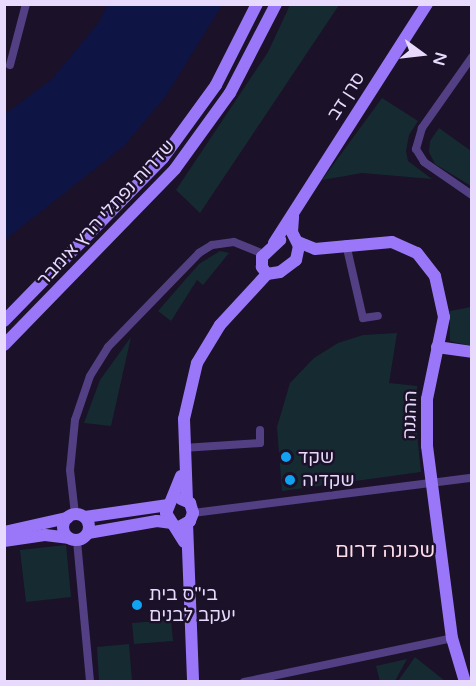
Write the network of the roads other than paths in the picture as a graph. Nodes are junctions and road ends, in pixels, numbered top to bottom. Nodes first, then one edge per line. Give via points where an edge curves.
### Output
1 (26, 4) edge
2 (258, 4) edge
3 (276, 4) edge
4 (427, 4) edge
5 (471, 57) edge
6 (10, 65) dead end
7 (471, 195) edge
8 (295, 208) junction
9 (296, 241) junction
10 (274, 243) junction
11 (346, 244) junction
12 (322, 249) junction
13 (264, 254) junction
14 (296, 260) junction
15 (267, 274) junction
16 (378, 316) dead end
17 (4, 321) edge
18 (4, 345) edge
19 (437, 347) junction
20 (471, 352) edge
21 (260, 430) dead end
22 (183, 453) junction
23 (471, 478) edge
24 (431, 484) junction
25 (187, 501) junction
26 (170, 503) junction
27 (76, 516) junction
28 (190, 518) junction
29 (172, 524) junction
30 (4, 532) edge
31 (88, 533) junction
32 (73, 540) junction
33 (4, 541) edge
34 (187, 551) junction
35 (452, 638) junction
36 (467, 678) edge
37 (90, 681) edge
38 (192, 681) edge
39 (244, 681) edge

1 - 6 street
2 - 17 street, שדרות נפתלי הרץ אימבר via 216,85 163,158
3 - 18 street, שדרות נפתלי הרץ אימבר via 230,93 176,169
4 - 8 street, סרן דב
5 - 7 street via 422,128 416,148 424,162
8 - 9 street via 291,223
8 - 10 street, סרן דב
9 - 10 street via 287,238
9 - 12 street, ההגנה via 308,249
9 - 14 street
10 - 13 street
11 - 12 street, ההגנה
11 - 16 street via 363,318
11 - 19 street, ההגנה via 392,242 424,259 435,276 443,302
12 - 14 street, ההגנה
13 - 15 street via 261,263
13 - 27 street via 234,242 212,245 199,253 108,347 90,376 75,420 70,470
14 - 15 street via 280,272
15 - 22 street via 220,325 197,363 187,399
19 - 20 street
19 - 24 street, ההגנה via 425,421
21 - 22 street via 260,443
22 - 25 street
22 - 26 street via 179,487
23 - 24 street
24 - 28 street
24 - 35 street, ההגנה
25 - 26 street
25 - 28 street
26 - 27 street
26 - 29 street via 166,513
27 - 30 street
27 - 31 street
27 - 32 street via 63,529
28 - 29 street
28 - 34 street
29 - 31 street via 158,521
29 - 34 street
31 - 32 street
32 - 33 street via 45,535
32 - 37 street
34 - 38 street
35 - 36 street, ההגנה
35 - 39 street

